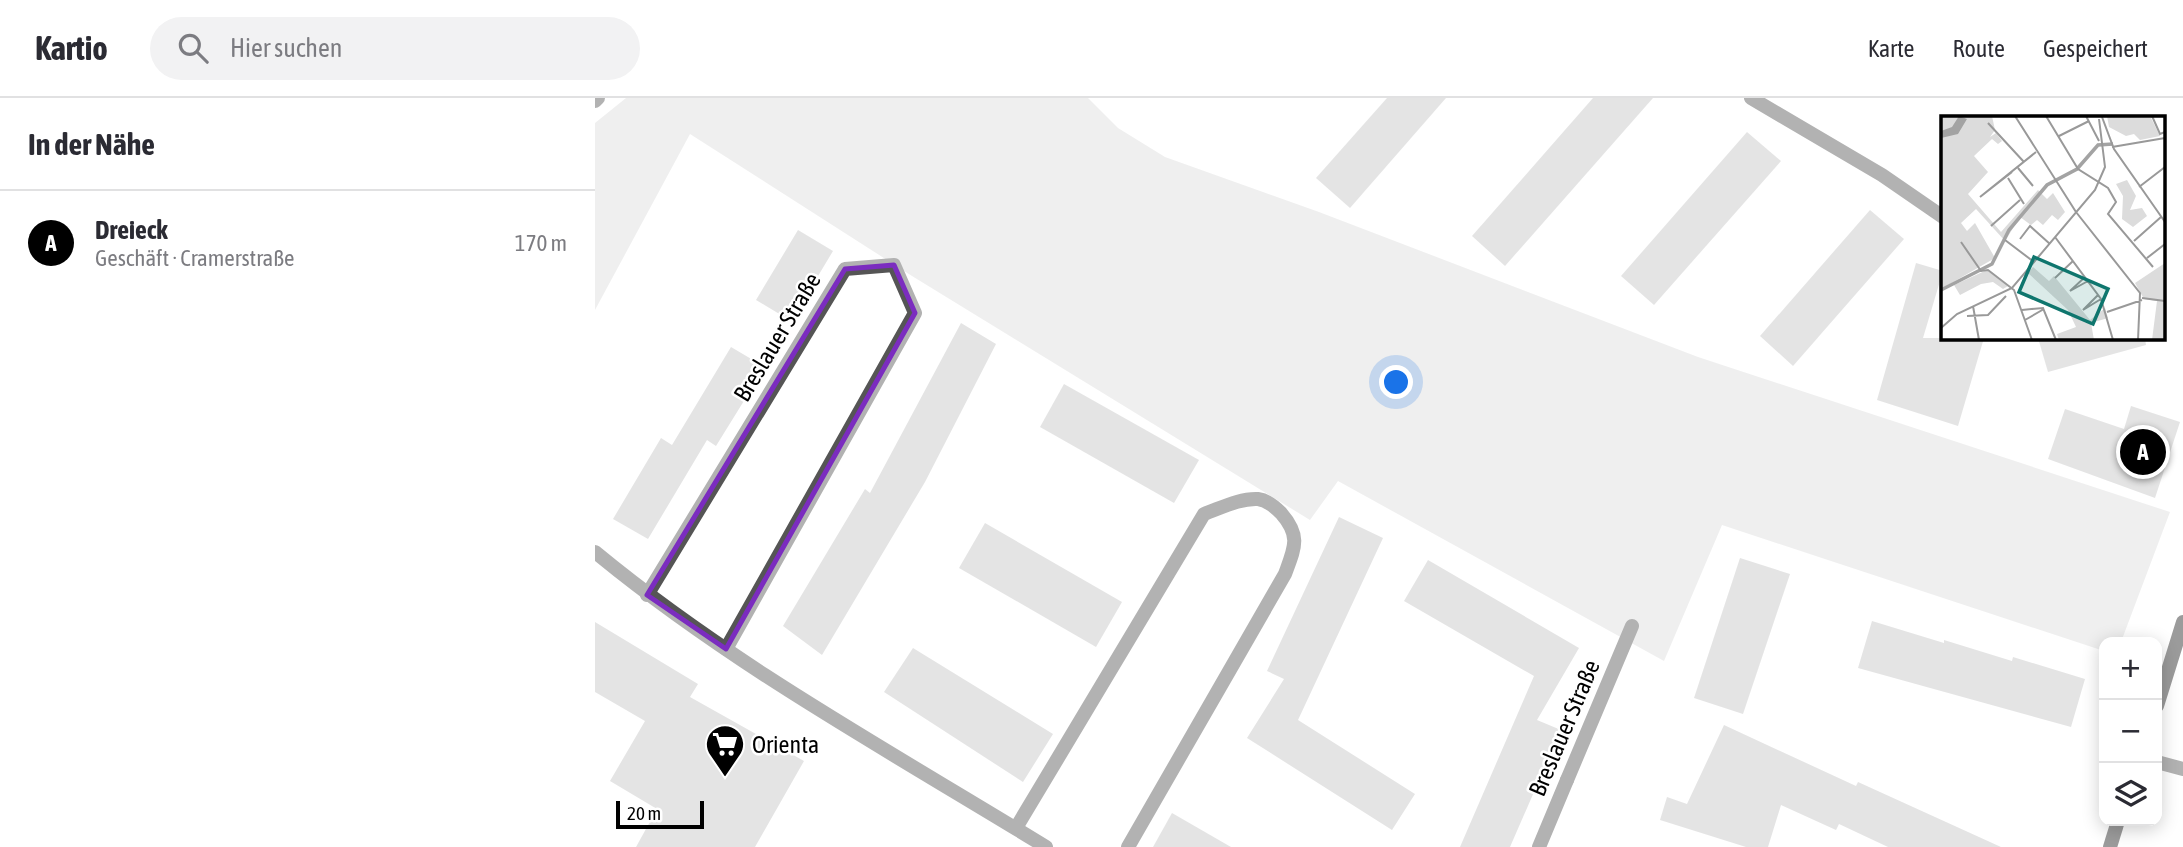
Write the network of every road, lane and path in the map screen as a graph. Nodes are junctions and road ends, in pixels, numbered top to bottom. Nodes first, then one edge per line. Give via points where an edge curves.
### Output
1 (1751, 98) edge
2 (1941, 215) edge
3 (595, 552) edge
4 (647, 595) junction
5 (2183, 622) edge
6 (1632, 626) dead end
7 (726, 649) junction
8 (2159, 700) edge
9 (2161, 763) edge
10 (2183, 769) edge
11 (2116, 826) edge
12 (1016, 828) junction
13 (1046, 847) edge
14 (1128, 847) edge
15 (1539, 847) edge
16 (2110, 847) edge

1 - 2 street
3 - 4 street
4 - 7 street
4 - 7 street, Breslauer Straße via 845,269 894,265 915,313
5 - 8 main road
6 - 15 street, Breslauer Straße
7 - 12 street
9 - 10 street
11 - 16 main road
12 - 13 street
12 - 14 street via 1204,514 1260,499 1293,527 1295,546 1285,573

